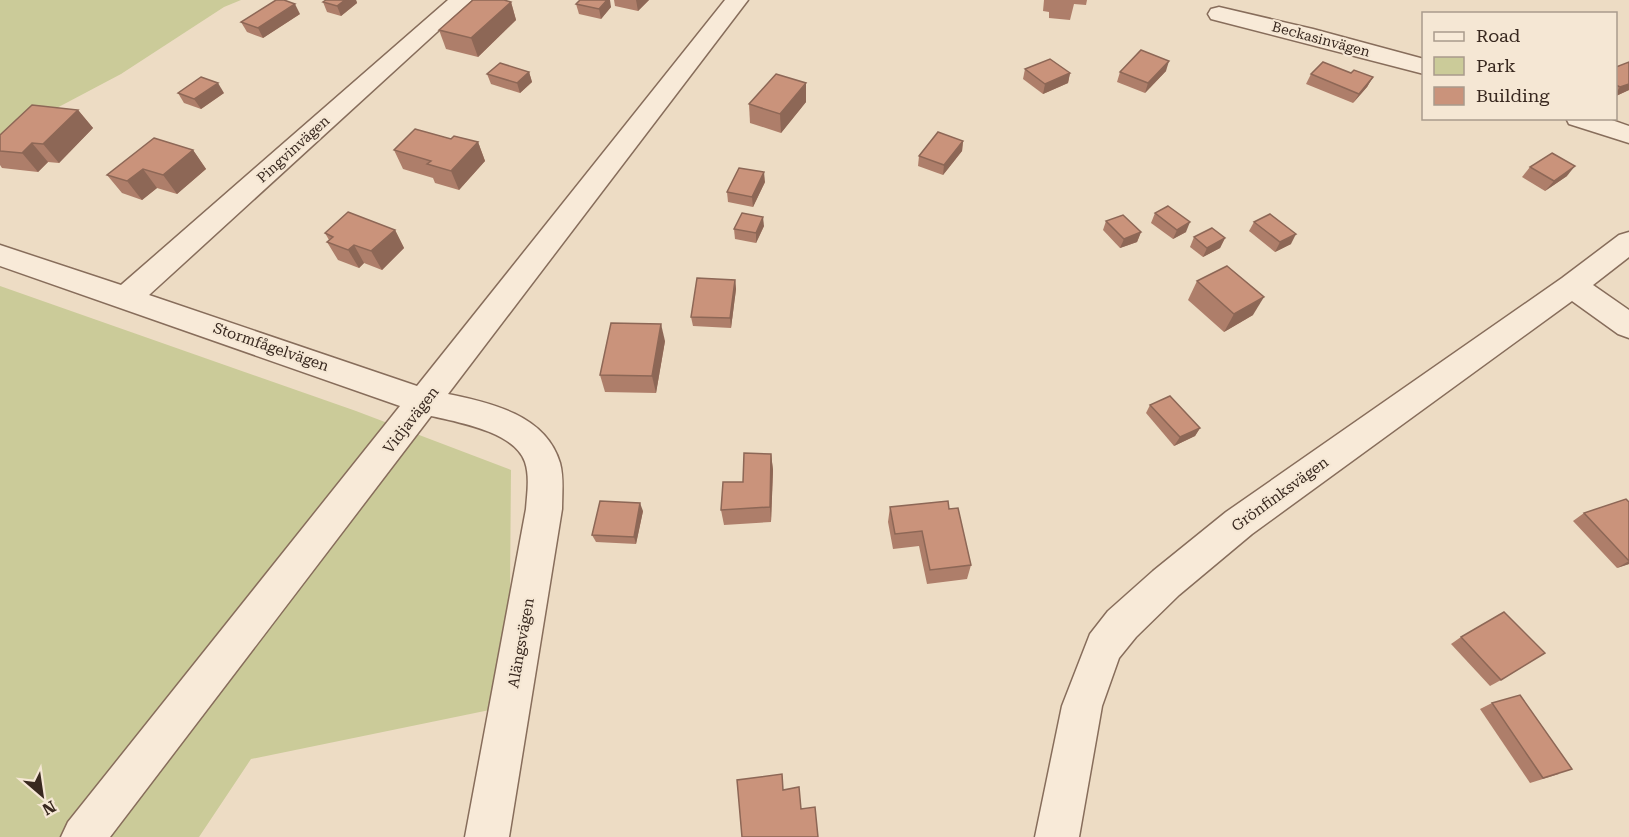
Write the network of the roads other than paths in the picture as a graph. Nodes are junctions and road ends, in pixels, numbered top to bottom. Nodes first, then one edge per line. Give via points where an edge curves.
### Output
1 (460, 0) edge
2 (737, 0) edge
3 (1219, 14) dead end
4 (1422, 67) edge
5 (1584, 120) edge
6 (1629, 135) edge
7 (1629, 242) edge
8 (0, 255) edge
9 (1572, 286) junction
10 (126, 298) junction
11 (1629, 326) edge
12 (426, 402) junction
13 (537, 450) joint
14 (83, 837) edge
15 (487, 837) edge
16 (1057, 837) edge

1 - 10 street, Pingvinvägen
2 - 12 street, Vidjavägen
3 - 4 street, Beckasinvägen
5 - 6 street
7 - 9 street, Grönfinksvägen
8 - 10 street, Stormfågelvägen
9 - 11 street
9 - 16 street, Grönfinksvägen via 1239,522 1122,624 1104,647 1082,706
10 - 12 street, Stormfågelvägen
12 - 13 street, Stormfågelvägen via 486,418 516,431
12 - 14 street, Vidjavägen
13 - 15 street, Alängsvägen via 544,472 544,509

